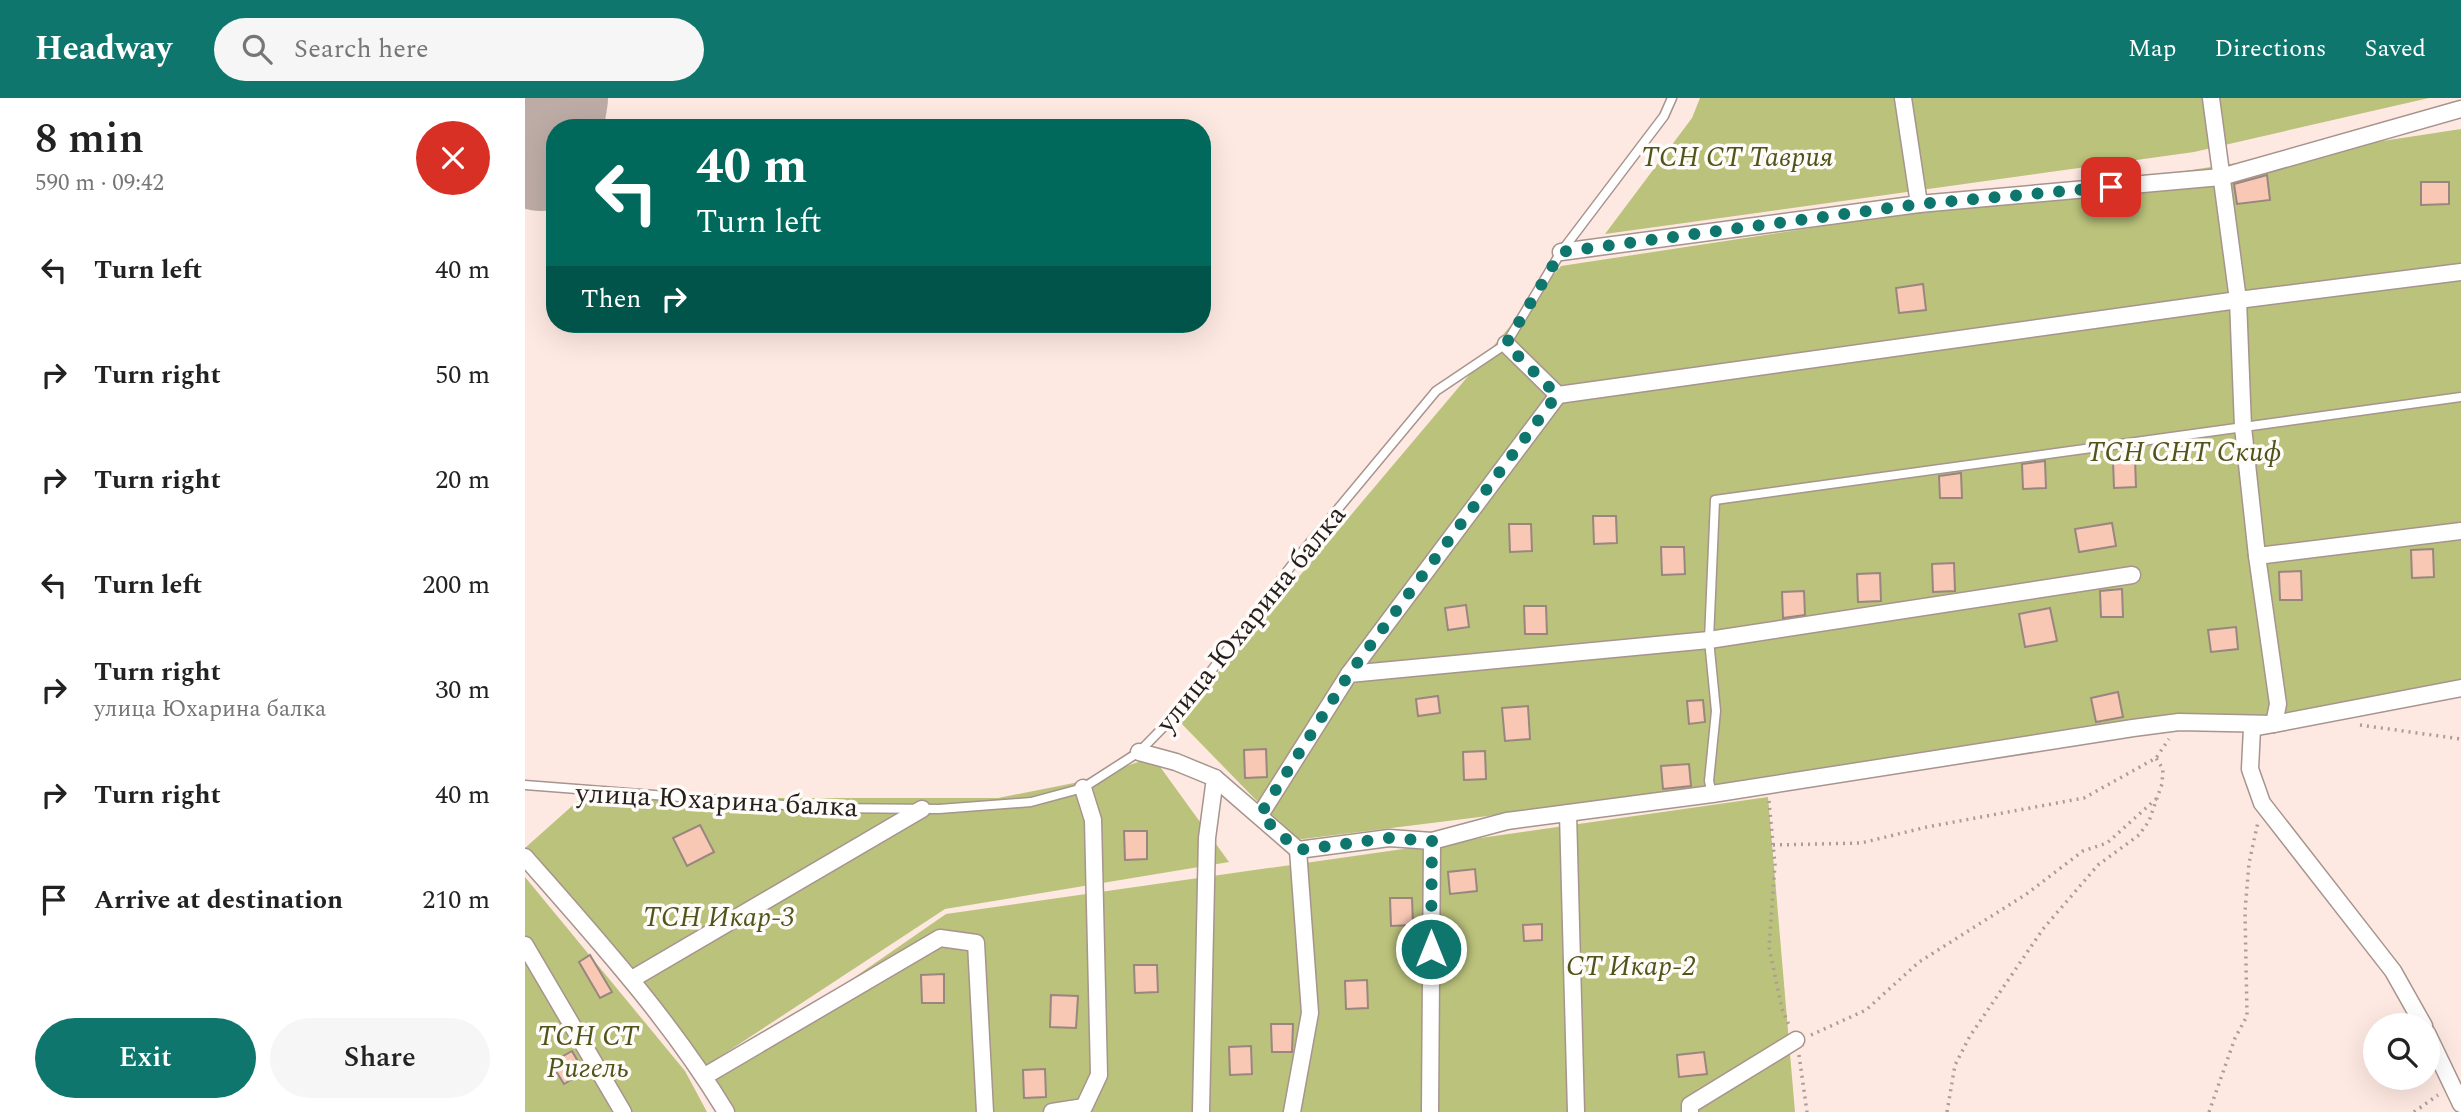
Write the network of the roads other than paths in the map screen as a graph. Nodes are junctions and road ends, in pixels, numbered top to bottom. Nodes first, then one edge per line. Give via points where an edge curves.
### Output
1 (1672, 98) edge
2 (1903, 98) edge
3 (2211, 98) edge
4 (2461, 109) edge
5 (2221, 177) junction
6 (1919, 204) junction
7 (1561, 252) junction
8 (2461, 272) edge
9 (2238, 300) junction
10 (1506, 344) junction
11 (1557, 395) junction
12 (2461, 397) edge
13 (2243, 427) junction
14 (2461, 531) edge
15 (2257, 555) junction
16 (2132, 575) dead end
17 (1709, 640) junction
18 (1349, 674) junction
19 (2461, 688) edge
20 (2274, 724) junction
21 (1139, 752) junction
22 (1215, 778) junction
23 (525, 786) edge
24 (1083, 788) junction
25 (1711, 794) junction
26 (922, 809) junction
27 (1568, 813) junction
28 (1260, 815) junction
29 (1432, 841) junction
30 (1298, 850) junction
31 (525, 857) edge
32 (525, 945) edge
33 (632, 979) junction
34 (2417, 1013) edge
35 (1796, 1040) road end
36 (2440, 1060) edge
37 (705, 1076) junction
38 (2461, 1104) edge
39 (623, 1112) edge
40 (726, 1112) edge
41 (985, 1112) edge
42 (1052, 1112) edge
43 (1201, 1112) edge
44 (1292, 1112) edge
45 (1430, 1112) edge
46 (1576, 1112) edge
47 (1690, 1112) edge

1 - 7 lane, улица Юхарина балка via 1664,116
2 - 6 street
3 - 5 street
4 - 5 street
5 - 6 street
5 - 9 street
6 - 7 street
7 - 10 lane, улица Юхарина балка
8 - 9 street
9 - 11 street
9 - 13 street
10 - 11 street
10 - 21 lane, улица Юхарина балка via 1436,391 1298,557 1186,704
11 - 18 street
12 - 13 lane
13 - 15 street
13 - 17 lane via 1715,500
14 - 15 street
15 - 20 street via 2278,704
16 - 17 street
17 - 18 street
17 - 25 lane via 1716,711
18 - 28 street
19 - 20 street
20 - 25 street via 2179,722
20 - 34 street via 2252,728 2249,769 2262,803 2393,971
21 - 22 street
21 - 24 lane, улица Юхарина балка
22 - 28 street
22 - 43 street via 1207,838
23 - 26 lane, улица Юхарина балка via 822,808
24 - 26 lane, улица Юхарина балка via 1031,802
24 - 42 street via 1093,820 1099,1075 1084,1107
25 - 27 street
26 - 33 street
27 - 29 street via 1507,821
27 - 46 street
28 - 30 street
29 - 30 street via 1389,838
29 - 45 street
30 - 44 street via 1310,1013
31 - 33 street
32 - 39 street
33 - 37 street
35 - 47 street via 1689,1105
36 - 38 street
37 - 40 street
37 - 41 street via 940,938 976,943

